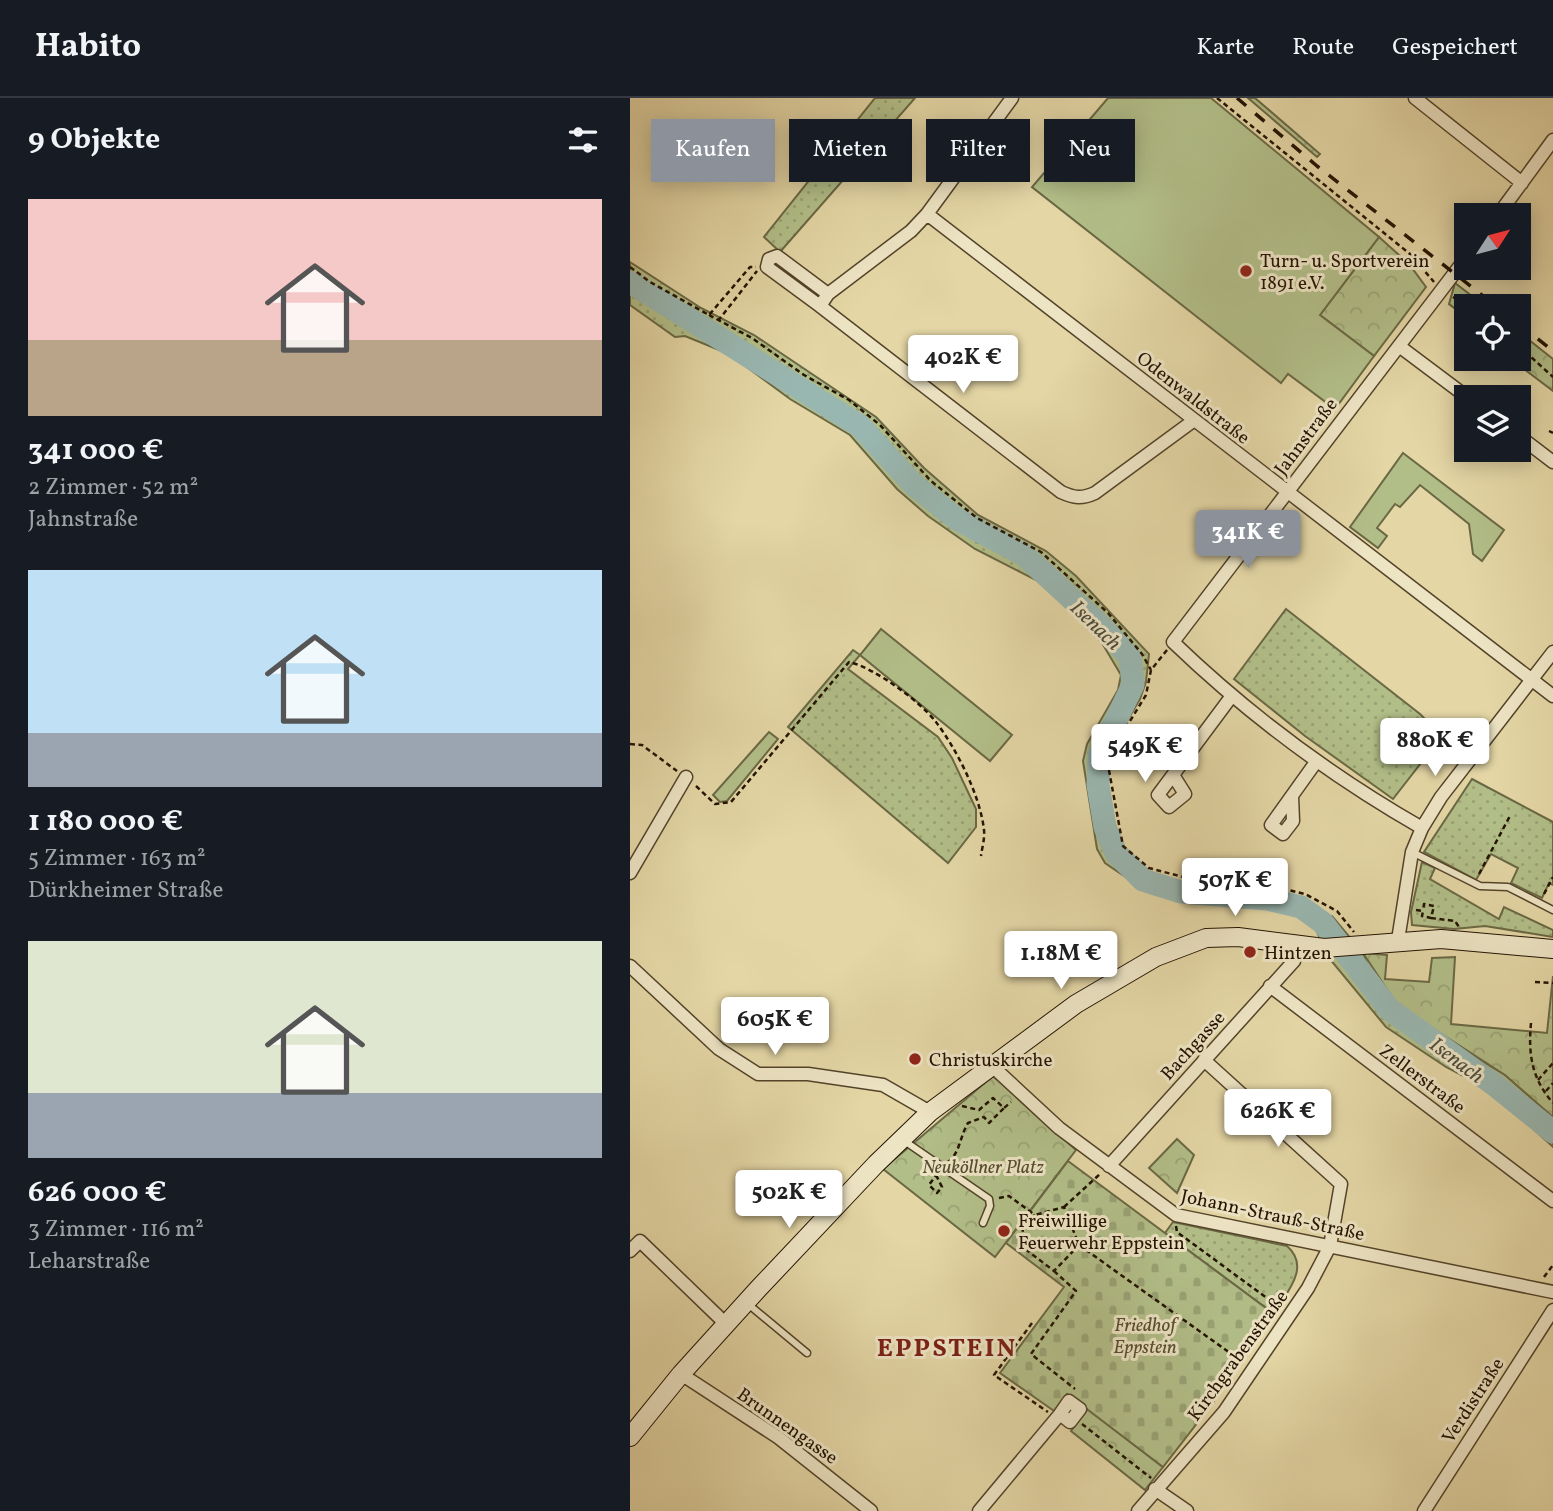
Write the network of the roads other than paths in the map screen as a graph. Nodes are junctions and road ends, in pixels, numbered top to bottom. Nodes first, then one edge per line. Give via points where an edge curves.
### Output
1 (1012, 98) edge
2 (1415, 98) edge
3 (1553, 140) edge
4 (1522, 183) junction
5 (1507, 203) edge
6 (927, 214) junction
7 (1454, 273) edge
8 (828, 294) junction
9 (820, 306) junction
10 (1399, 346) junction
11 (1454, 387) edge
12 (1192, 421) junction
13 (1531, 445) edge
14 (1553, 462) edge
15 (1287, 492) junction
16 (1553, 652) edge
17 (1532, 680) junction
18 (1231, 696) junction
19 (1553, 696) edge
20 (1316, 762) junction
21 (1172, 775) dead end
22 (686, 778) road end
23 (1292, 796) dead end
24 (1422, 828) junction
25 (1412, 852) junction
26 (630, 873) edge
27 (1553, 910) edge
28 (1398, 940) junction
29 (1297, 946) junction
30 (1553, 949) edge
31 (630, 966) edge
32 (1270, 986) junction
33 (1204, 1060) junction
34 (991, 1065) junction
35 (930, 1112) junction
36 (901, 1139) junction
37 (1109, 1166) junction
38 (1553, 1201) edge
39 (983, 1223) dead end
40 (1330, 1247) junction
41 (630, 1251) edge
42 (1553, 1292) edge
43 (747, 1303) junction
44 (1553, 1310) edge
45 (727, 1325) junction
46 (807, 1353) dead end
47 (681, 1374) junction
48 (1074, 1411) road end
49 (630, 1437) edge
50 (1157, 1487) junction
51 (871, 1511) edge
52 (979, 1511) edge
53 (1138, 1511) edge
54 (1187, 1511) edge
55 (1424, 1511) edge

1 - 6 street
2 - 4 street
3 - 4 street
4 - 5 street
6 - 8 street
6 - 12 street, Odenwaldstraße
7 - 10 street, Jahnstraße
8 - 9 street
8 - 9 street via 777,256 769,259 767,267
9 - 12 street via 1073,497 1096,493
10 - 11 street
10 - 15 street, Jahnstraße
12 - 15 street, Odenwaldstraße
13 - 14 street
15 - 17 street, Odenwaldstraße
15 - 18 street, Jahnstraße via 1173,642
16 - 17 street
17 - 19 street, Odenwaldstraße
17 - 24 street
18 - 20 street
18 - 21 street
20 - 23 street
20 - 24 street
22 - 26 street
24 - 25 street
25 - 27 lane via 1474,883 1508,887
25 - 28 street
28 - 29 main road via 1324,948
28 - 30 main road
29 - 32 street, Bachgasse via 1294,961
29 - 34 main road via 1238,937 1206,938 1181,946 1076,1004
31 - 35 street via 719,1049 758,1074 808,1074 883,1085
32 - 33 street, Bachgasse
32 - 38 street, Zellerstraße
33 - 37 street, Bachgasse
33 - 40 street via 1341,1184
34 - 35 main road
34 - 37 street, Johann-Strauß-Straße via 1059,1128
35 - 36 main road
36 - 39 lane via 989,1199
36 - 43 main road
37 - 40 street, Johann-Strauß-Straße via 1176,1215
40 - 42 street, Johann-Strauß-Straße
40 - 50 street, Kirchgrabenstraße via 1290,1316 1224,1412
41 - 45 street via 640,1241
43 - 45 main road
43 - 46 lane
44 - 55 street, Verdistraße
45 - 47 main road
47 - 49 main road
47 - 51 street, Brunnengasse via 779,1438
48 - 52 street via 1070,1422 1058,1416
50 - 53 street, Kirchgrabenstraße
50 - 54 street

